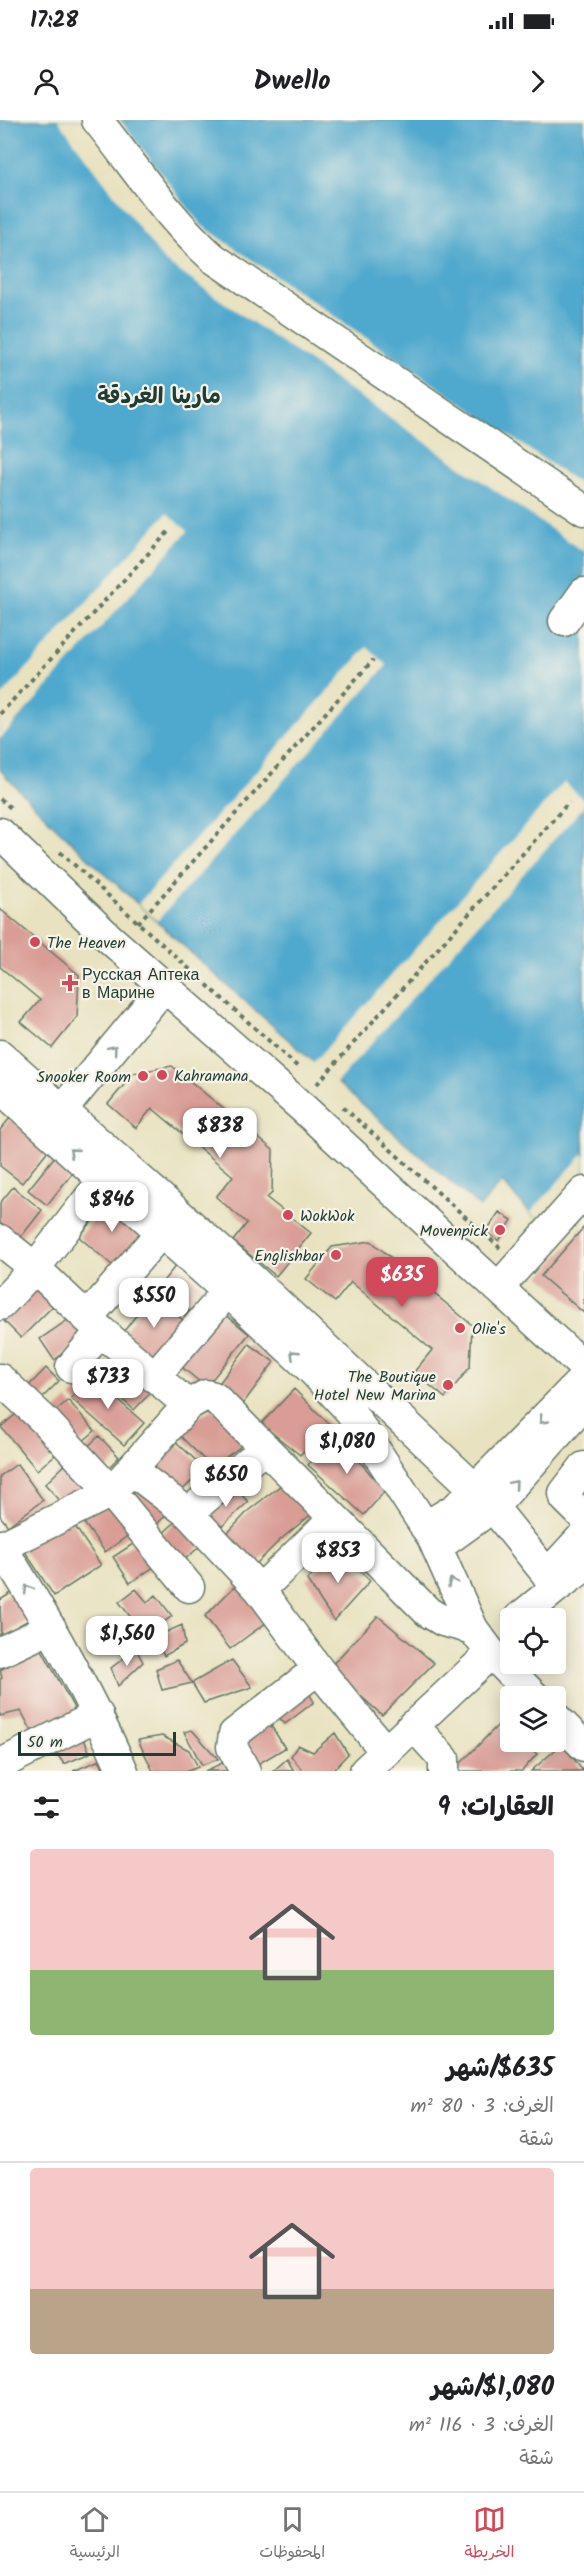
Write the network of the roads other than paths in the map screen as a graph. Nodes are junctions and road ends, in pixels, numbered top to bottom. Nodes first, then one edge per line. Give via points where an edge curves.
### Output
1 (97, 120) edge
2 (584, 510) edge
3 (584, 592) edge
4 (564, 621) dead end
5 (9, 824) edge
6 (157, 980) junction
7 (0, 1055) edge
8 (0, 1088) edge
9 (55, 1104) junction
10 (104, 1179) junction
11 (584, 1192) edge
12 (162, 1232) junction
13 (0, 1240) edge
14 (35, 1268) junction
15 (498, 1288) junction
16 (226, 1290) junction
17 (0, 1305) edge
18 (94, 1324) junction
19 (71, 1367) dead end
20 (584, 1367) edge
21 (154, 1377) junction
22 (584, 1378) edge
23 (0, 1379) edge
24 (584, 1404) edge
25 (188, 1405) junction
26 (265, 1448) junction
27 (134, 1467) junction
28 (584, 1467) edge
29 (111, 1492) junction
30 (484, 1498) junction
31 (188, 1513) junction
32 (584, 1517) edge
33 (334, 1518) junction
34 (584, 1535) edge
35 (431, 1537) junction
36 (1, 1546) edge
37 (584, 1567) edge
38 (552, 1581) junction
39 (189, 1587) dead end
40 (260, 1590) junction
41 (528, 1608) edge
42 (51, 1628) junction
43 (500, 1632) edge
44 (483, 1642) junction
45 (0, 1652) edge
46 (318, 1669) junction
47 (525, 1686) edge
48 (98, 1715) junction
49 (413, 1725) junction
50 (566, 1728) edge
51 (584, 1746) edge
52 (375, 1761) edge
53 (5, 1762) edge
54 (123, 1771) edge
55 (245, 1771) edge
56 (444, 1771) edge

1 - 2 street via 189,237 213,258
3 - 4 street
5 - 6 street
6 - 9 street
6 - 15 street
7 - 9 street
10 -> 8 street
9 - 30 street via 253,1280
10 - 12 street
10 - 14 street
11 - 15 street
12 - 16 street
12 - 18 street
13 - 14 street
14 - 17 street
14 - 18 street
15 - 20 street
16 - 21 street
35 -> 16 street via 350,1411
18 - 19 street
18 - 21 street
21 - 25 street
22 -> 30 street
23 - 29 street
30 -> 24 street
25 - 26 street via 207,1395 214,1397
25 - 27 street
26 - 31 street
26 - 33 street
27 - 29 street
27 - 31 street via 138,1475
28 - 32 street via 564,1493
29 - 36 street
29 - 39 street
30 - 35 street
30 - 38 street
31 - 40 street
33 - 40 street
33 - 44 street via 428,1612
34 - 38 street
44 -> 35 street
42 -> 36 street
37 - 38 street
38 - 41 street
40 - 46 street
42 - 45 street
42 - 48 street
43 - 44 street
44 - 47 street
44 - 49 street
46 - 52 street
46 - 55 street via 234,1734 232,1747
48 - 53 street
48 - 54 street
49 - 52 street
49 - 56 street via 444,1759
50 - 51 street

